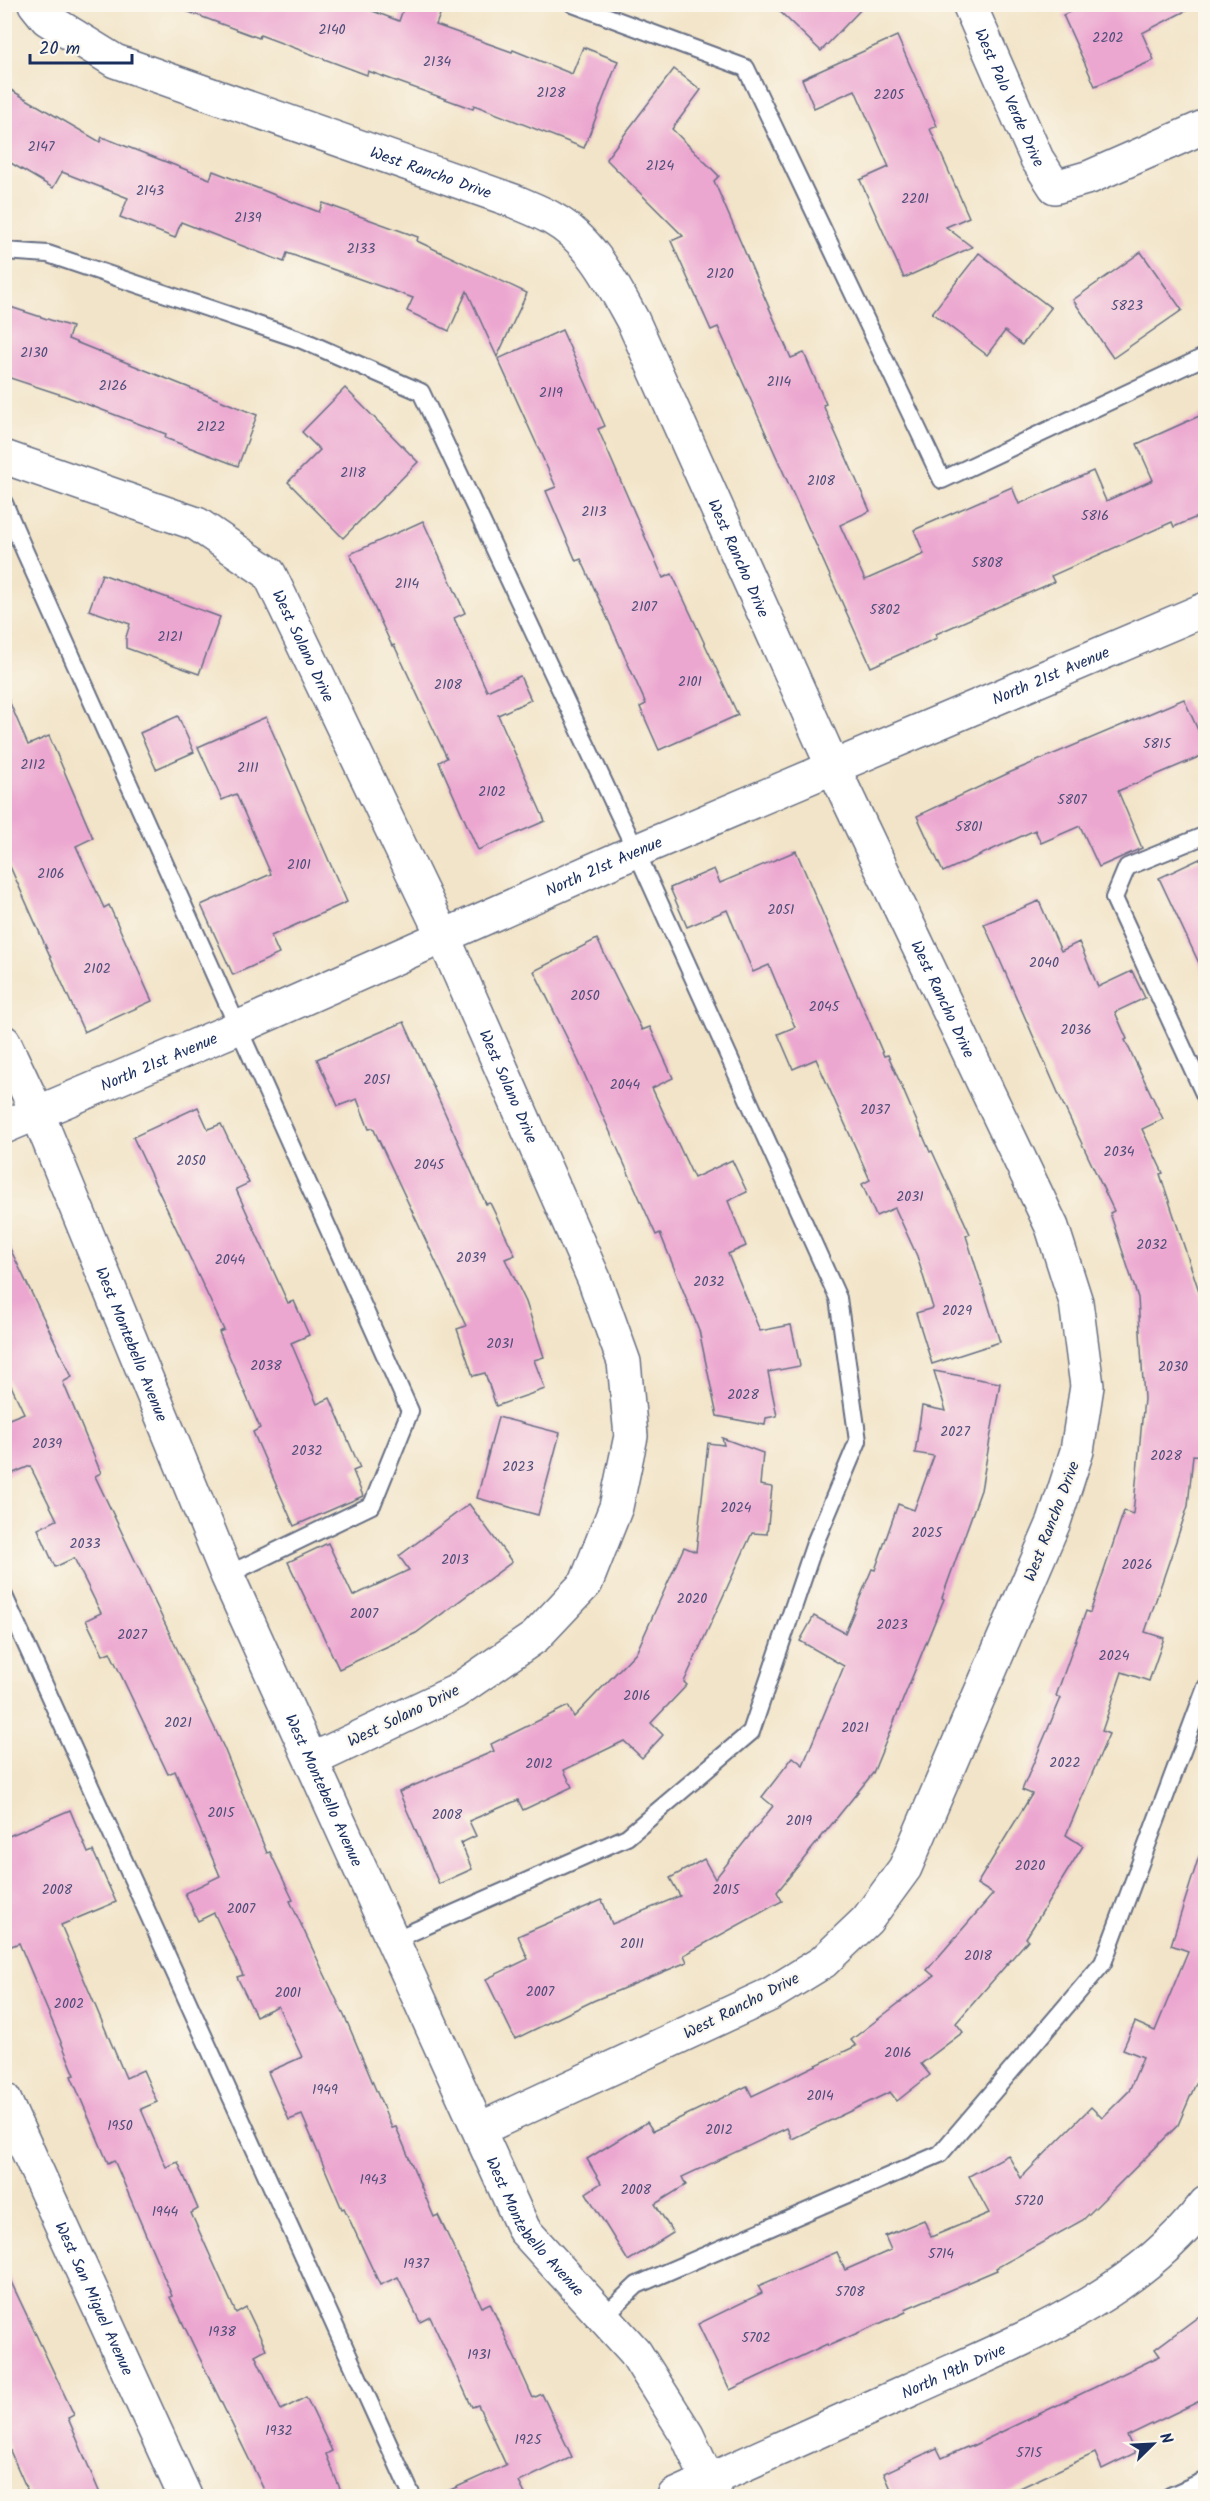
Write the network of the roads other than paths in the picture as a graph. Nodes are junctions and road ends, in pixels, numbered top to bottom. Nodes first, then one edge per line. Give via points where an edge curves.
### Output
1 (573, 4) edge
2 (969, 4) edge
3 (47, 9) edge
4 (1206, 126) edge
5 (4, 251) edge
6 (1206, 356) edge
7 (4, 458) edge
8 (4, 503) edge
9 (1206, 609) edge
10 (833, 767) junction
11 (1206, 835) edge
12 (636, 851) junction
13 (443, 936) junction
14 (237, 1028) junction
15 (4, 1042) edge
16 (1206, 1098) edge
17 (37, 1112) junction
18 (4, 1126) edge
19 (227, 1575) junction
20 (4, 1596) edge
21 (1206, 1687) edge
22 (312, 1760) junction
23 (394, 1940) junction
24 (4, 2099) edge
25 (480, 2129) junction
26 (17, 2161) edge
27 (1206, 2203) edge
28 (604, 2316) junction
29 (1206, 2480) edge
30 (711, 2489) edge
31 (185, 2496) edge
32 (412, 2496) edge
33 (674, 2496) edge
34 (1170, 2496) edge

1 - 6 lane via 746,68 942,480
2 - 4 street, West Palo Verde Drive via 1037,159 1054,187 1090,177
3 - 10 street, West Rancho Drive via 115,61 514,201 554,219 584,243 633,321
5 - 12 lane via 59,257 302,340 421,392
7 - 13 street, West Solano Drive via 197,524 269,573
8 - 14 lane
9 - 10 street, North 21st Avenue
10 - 12 street, North 21st Avenue
10 - 25 street, West Rancho Drive via 1052,1227 1076,1302 1087,1386 1077,1451 1054,1522 905,1868 867,1920 822,1962 771,1994
11 - 16 lane via 1127,867 1114,898
12 - 13 street, North 21st Avenue
12 - 23 lane via 838,1298 858,1441 815,1543 751,1732 627,1837
13 - 14 street, North 21st Avenue
13 - 22 street, West Solano Drive via 594,1279 624,1362 631,1436 616,1507 586,1583 535,1637 455,1692
14 - 17 street, North 21st Avenue
14 - 19 lane via 410,1411 372,1505
15 - 17 street, West Montebello Avenue
17 - 18 street, North 21st Avenue
17 - 19 street, West Montebello Avenue
19 - 22 street, West Montebello Avenue
20 - 32 lane
21 - 28 lane via 1103,1963 940,2154 637,2285
22 - 23 street, West Montebello Avenue
23 - 25 street, West Montebello Avenue
24 - 26 street, West San Miguel Avenue
25 - 28 street, West Montebello Avenue via 524,2230
26 - 31 street, West San Miguel Avenue
27 - 30 street, North 19th Drive via 1191,2223 1147,2264 1067,2318
28 - 30 street, West Montebello Avenue via 665,2396
29 - 34 lane
30 - 33 street, North 19th Drive

